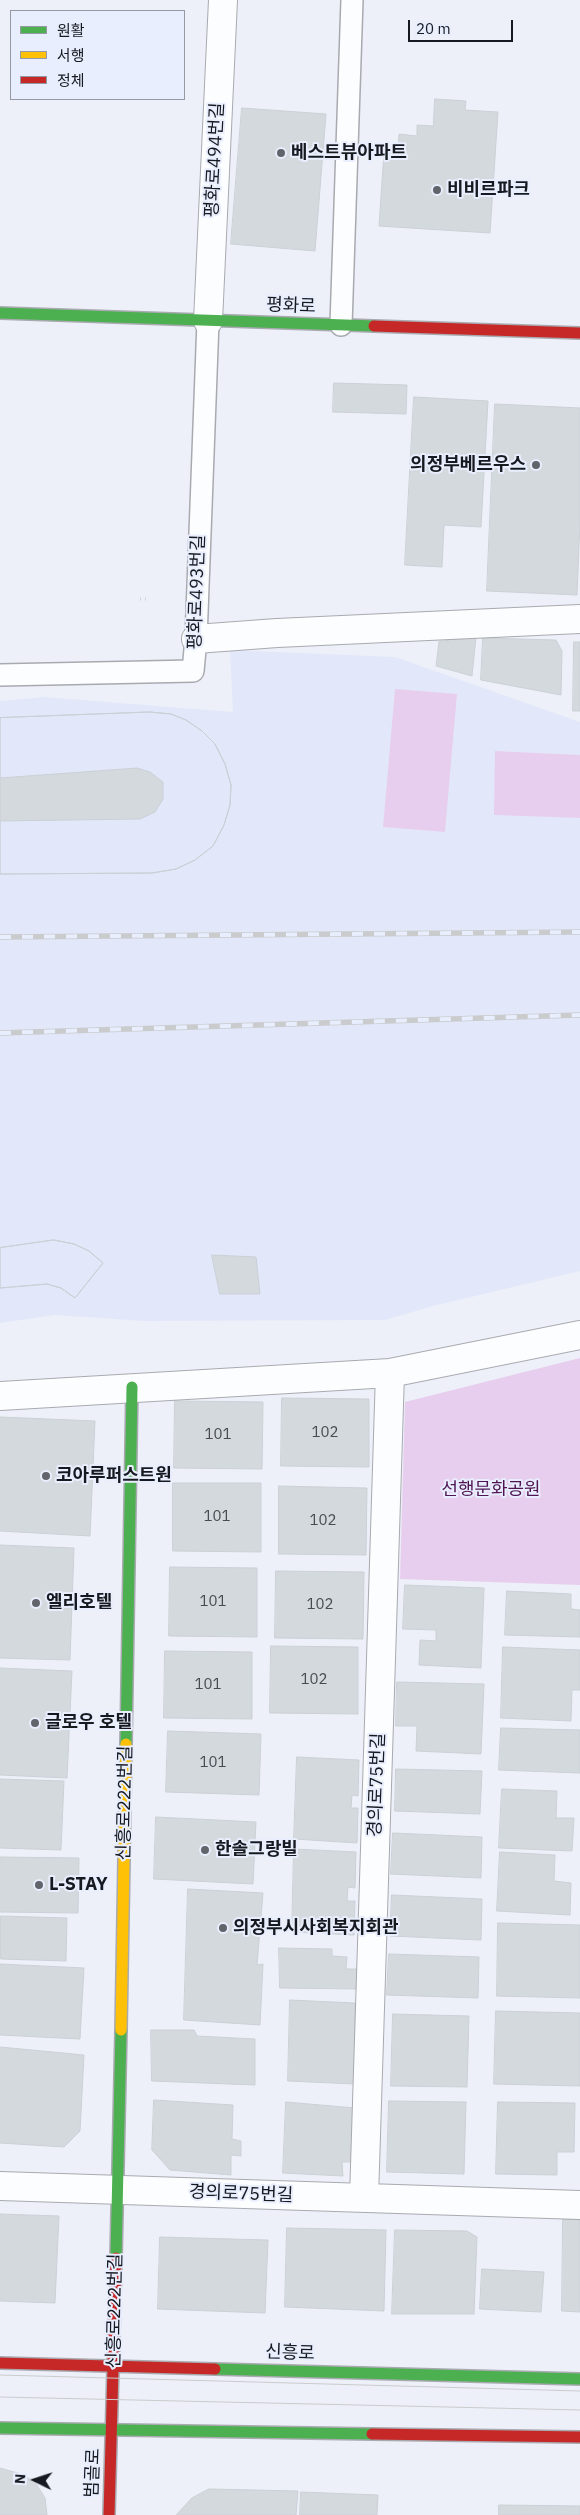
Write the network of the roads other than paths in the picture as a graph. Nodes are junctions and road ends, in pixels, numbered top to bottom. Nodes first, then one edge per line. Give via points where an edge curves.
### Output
1 (223, 0) edge
2 (352, 0) edge
3 (0, 313) edge
4 (208, 320) junction
5 (341, 325) junction
6 (580, 333) edge
7 (580, 619) edge
8 (196, 639) junction
9 (0, 675) edge
10 (580, 1335) edge
11 (390, 1373) junction
12 (132, 1387) junction
13 (0, 1396) edge
14 (0, 2186) edge
15 (118, 2190) junction
16 (364, 2198) junction
17 (580, 2205) edge
18 (0, 2363) edge
19 (114, 2366) junction
20 (580, 2379) edge
21 (0, 2428) edge
22 (112, 2431) junction
23 (580, 2437) edge
24 (109, 2515) edge

1 - 4 street, 평화로494번길
2 - 5 lane
3 - 4 street, 평화로
4 - 5 street, 평화로
4 - 8 lane, 평화로493번길
5 - 6 street, 평화로
7 - 8 street
8 - 9 lane, 평화로493번길 via 193,671
10 - 11 street
11 - 12 street
11 - 16 street, 경의로75번길
12 - 13 street
12 - 15 street, 신흥로222번길
14 - 15 street
15 - 16 street, 경의로75번길
15 - 19 street, 신흥로222번길
16 - 17 street, 경의로75번길
18 - 19 street, 신흥로
19 - 20 street, 신흥로
19 - 22 street, 신흥로222번길
21 - 22 street
22 - 23 street
22 - 24 street, 범골로

